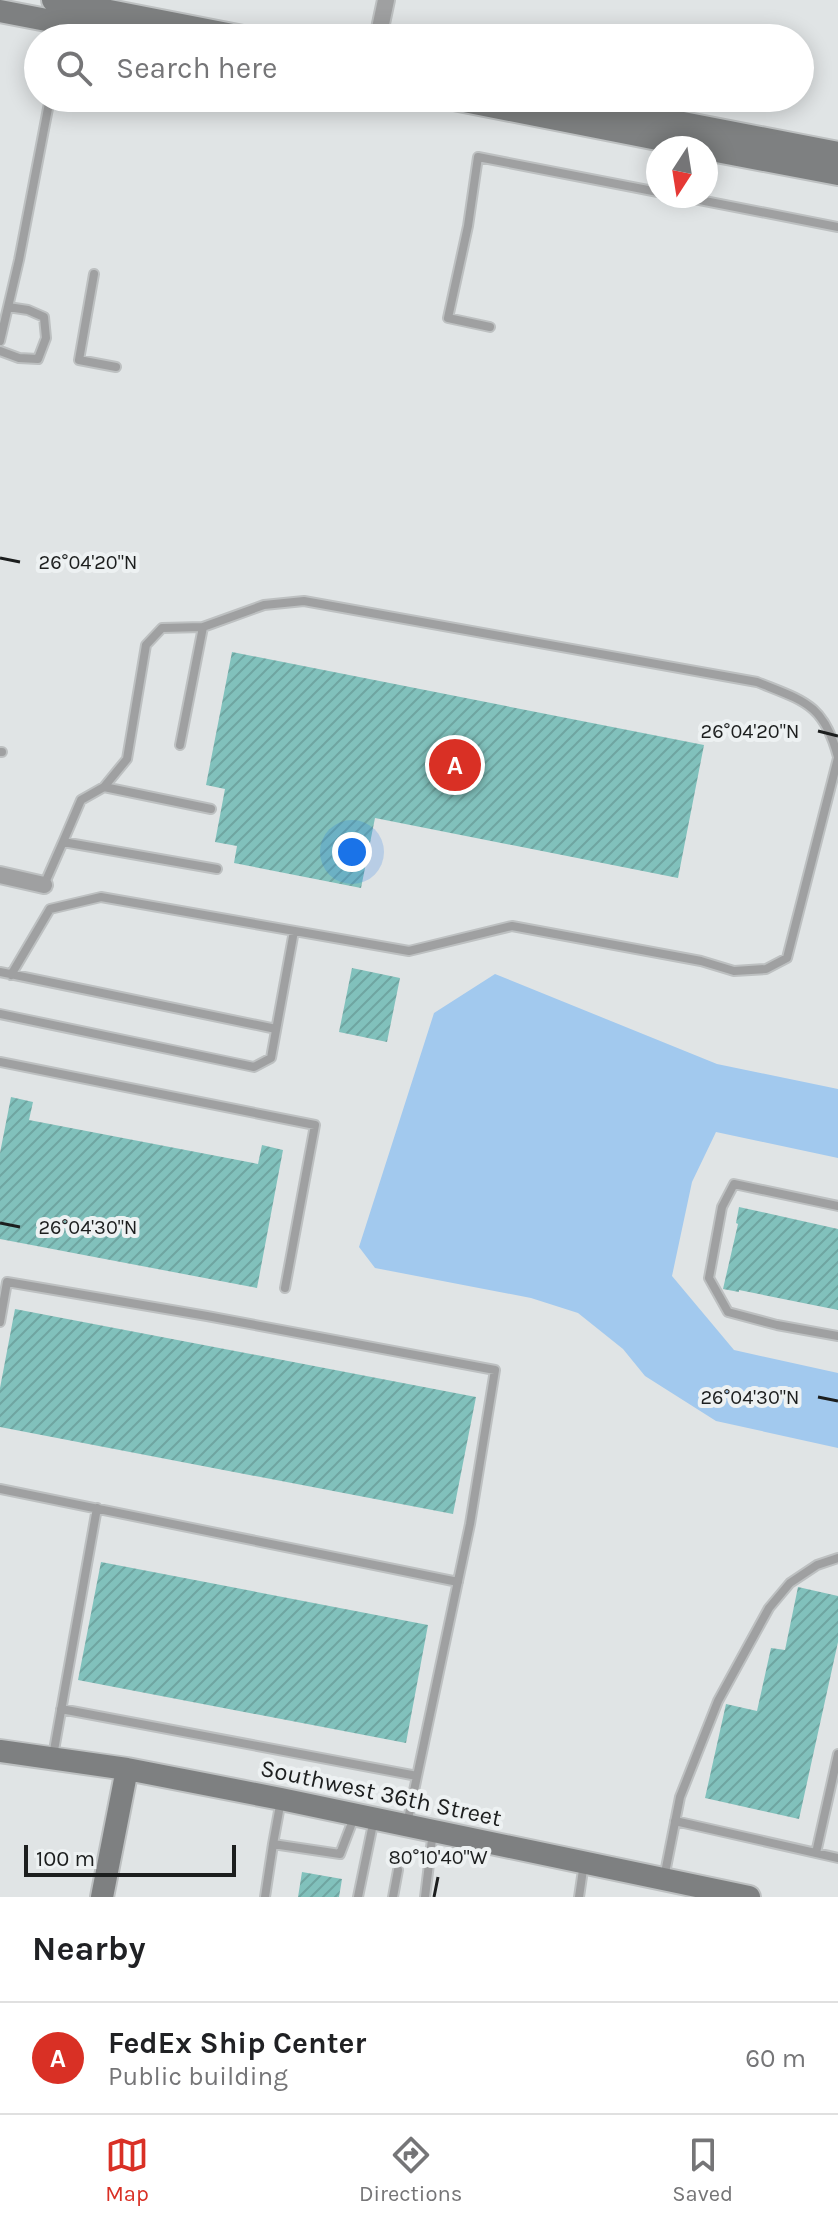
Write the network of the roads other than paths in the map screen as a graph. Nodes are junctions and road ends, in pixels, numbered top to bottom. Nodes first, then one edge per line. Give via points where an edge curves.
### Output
1 (24, 0) edge
2 (53, 0) edge
3 (386, 0) edge
4 (0, 11) edge
5 (67, 24) edge
6 (176, 24) edge
7 (381, 24) edge
8 (47, 112) edge
9 (538, 112) edge
10 (626, 112) edge
11 (649, 136) edge
12 (718, 151) edge
13 (838, 153) edge
14 (838, 174) edge
15 (646, 190) edge
16 (718, 204) edge
17 (838, 227) edge
18 (94, 274) dead end
19 (8, 307) junction
20 (490, 327) dead end
21 (0, 341) edge
22 (0, 351) edge
23 (116, 367) dead end
24 (203, 627) junction
25 (180, 745) dead end
26 (838, 757) edge
27 (104, 787) junction
28 (211, 809) dead end
29 (63, 842) junction
30 (217, 869) dead end
31 (0, 875) edge
32 (44, 885) joint
33 (294, 931) junction
34 (0, 972) edge
35 (11, 975) junction
36 (0, 1014) edge
37 (276, 1029) junction
38 (0, 1062) edge
39 (838, 1206) edge
40 (285, 1288) dead end
41 (0, 1322) edge
42 (838, 1336) edge
43 (0, 1489) edge
44 (97, 1508) junction
45 (838, 1558) edge
46 (458, 1582) junction
47 (61, 1709) junction
48 (0, 1751) edge
49 (838, 1754) edge
50 (52, 1759) junction
51 (127, 1769) junction
52 (417, 1776) junction
53 (281, 1799) junction
54 (364, 1816) junction
55 (675, 1821) junction
56 (406, 1825) junction
57 (433, 1831) junction
58 (273, 1844) junction
59 (816, 1853) junction
60 (838, 1858) edge
61 (585, 1862) junction
62 (398, 1870) dead end
63 (664, 1879) junction
64 (102, 1897) edge
65 (265, 1897) edge
66 (358, 1897) edge
67 (393, 1897) edge
68 (425, 1897) edge
69 (579, 1897) edge
70 (749, 1897) edge

1 - 4 street
2 - 6 street
3 - 7 street
4 - 5 street
8 - 19 lane
9 - 11 street
10 - 13 street
12 - 14 street
15 - 20 lane via 478,157 448,318
16 - 17 lane
18 - 23 lane via 79,360
19 - 21 lane
19 - 22 lane via 44,317 46,338 38,359
24 - 25 lane
24 - 26 lane via 264,605 304,601 757,682 807,703 831,729
24 - 27 lane via 162,628 146,645 127,759
26 - 33 lane via 787,958 766,969 734,971 512,926 409,951
27 - 28 lane
27 - 29 lane via 81,800
29 - 30 lane
29 - 32 lane
31 - 32 street
33 - 35 lane via 101,897 50,909
33 - 37 lane
34 - 35 lane
35 - 37 lane
36 - 37 lane via 254,1067 271,1058
38 - 40 lane via 315,1125
39 - 42 lane via 734,1184 722,1207 709,1278 728,1312
41 - 46 lane via 7,1282 495,1370
43 - 44 lane
44 - 46 lane
44 - 47 lane
45 - 55 lane via 790,1583 769,1608 718,1701
46 - 52 lane
47 - 50 lane
47 - 52 lane
48 - 50 street, Southwest 36th Street
49 - 59 lane
50 - 51 street, Southwest 36th Street
51 - 53 street, Southwest 36th Street
51 - 64 street
52 - 56 lane
53 - 54 street, Southwest 36th Street
53 - 58 lane
54 - 56 street, Southwest 36th Street
54 - 58 lane via 340,1854
54 - 66 lane
55 - 59 lane
55 - 63 lane
56 - 57 street, Southwest 36th Street
57 - 61 street, Southwest 36th Street
57 - 68 lane
58 - 65 lane
59 - 60 lane
61 - 63 street, Southwest 36th Street
61 - 69 lane
62 - 67 lane
63 - 70 street, Southwest 36th Street

